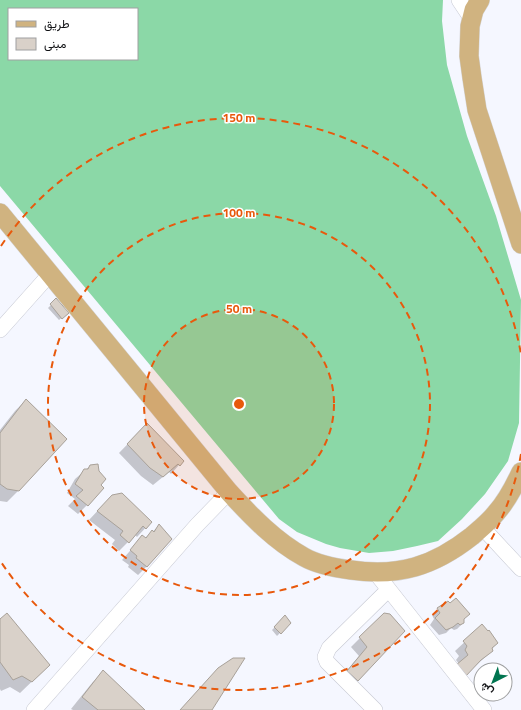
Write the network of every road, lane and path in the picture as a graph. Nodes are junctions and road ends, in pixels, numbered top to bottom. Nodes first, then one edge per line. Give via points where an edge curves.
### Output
1 (459, 0) edge
2 (480, 0) edge
3 (472, 18) junction
4 (0, 213) edge
5 (521, 244) edge
6 (50, 274) junction
7 (0, 330) edge
8 (521, 472) edge
9 (229, 492) junction
10 (482, 528) junction
11 (521, 569) edge
12 (375, 572) junction
13 (388, 590) junction
14 (372, 709) edge
15 (34, 710) edge
16 (484, 710) edge

1 - 3 street
2 - 3 main road
3 - 5 main road via 469,56 477,110
4 - 6 main road
6 - 7 street
6 - 9 main road
8 - 10 main road via 511,493
9 - 12 main road via 256,521 305,558 334,568
9 - 15 street
10 - 11 street
10 - 12 main road via 455,549 417,567
12 - 13 street
13 - 14 street via 329,648 325,657 326,662
13 - 16 street

